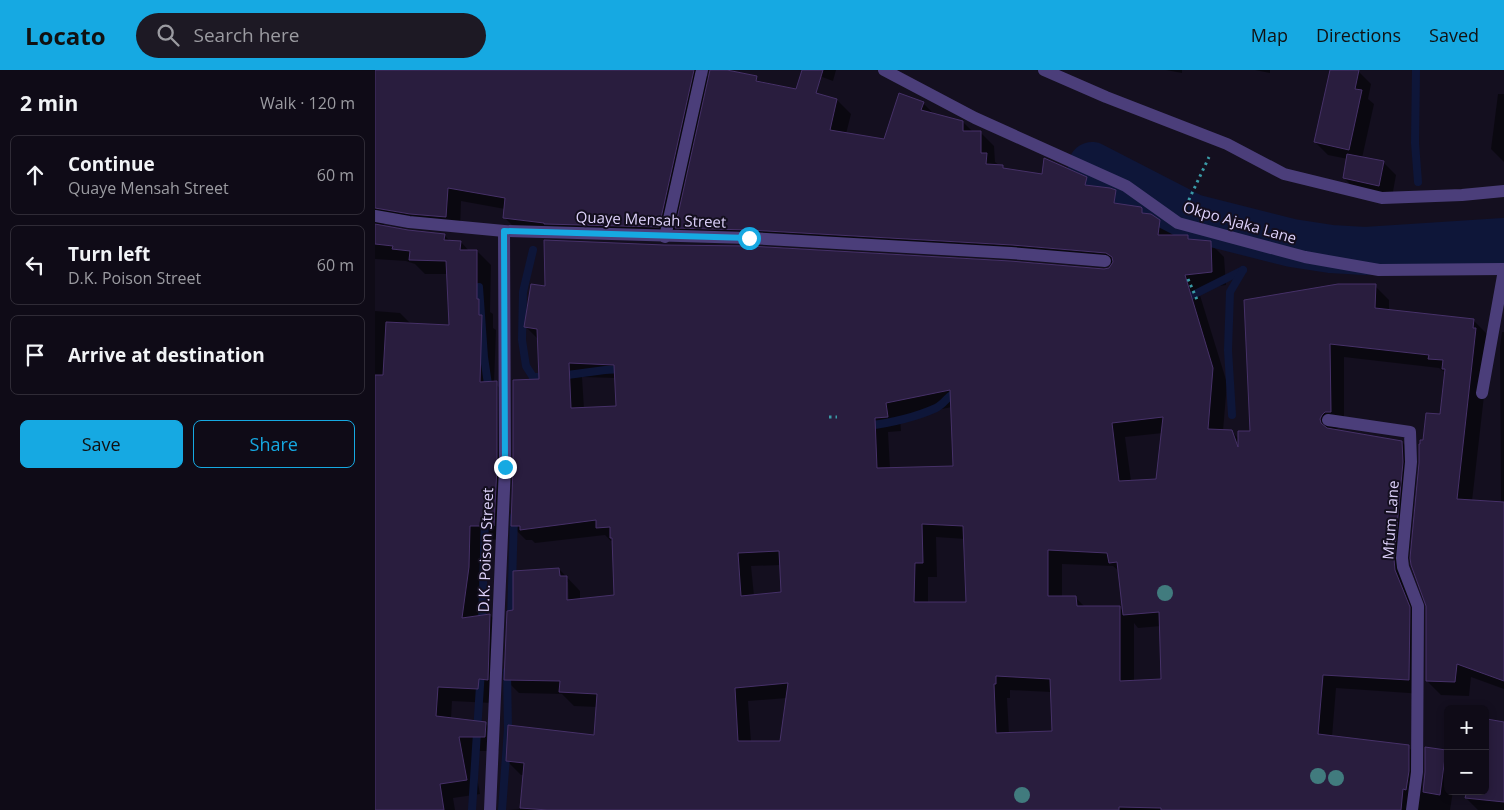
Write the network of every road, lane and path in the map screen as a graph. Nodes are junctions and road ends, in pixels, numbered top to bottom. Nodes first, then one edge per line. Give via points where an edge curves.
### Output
1 (702, 70) edge
2 (884, 70) edge
3 (1044, 70) edge
4 (1210, 157) dead end
5 (1504, 190) edge
6 (1182, 213) dead end
7 (375, 216) edge
8 (504, 231) junction
9 (665, 237) junction
10 (1105, 261) dead end
11 (1504, 270) edge
12 (1188, 279) dead end
13 (1198, 302) dead end
14 (1482, 393) dead end
15 (829, 417) dead end
16 (837, 417) dead end
17 (1328, 420) dead end
18 (490, 810) edge
19 (1412, 810) edge

1 - 9 street
2 - 11 street, Okpo Ajaka Lane via 975,118 1126,186 1178,223 1305,257 1379,270
3 - 5 street via 1106,98 1227,144 1284,174 1382,198
4 - 6 path
7 - 8 street, Quaye Mensah Street
8 - 9 street, Quaye Mensah Street
8 - 18 street, D.K. Poison Street via 505,467
9 - 10 street, Quaye Mensah Street via 749,238
11 - 14 street
12 - 13 path
15 - 16 path
17 - 19 street, Mfum Lane via 1411,432 1402,558 1418,606 1417,772

